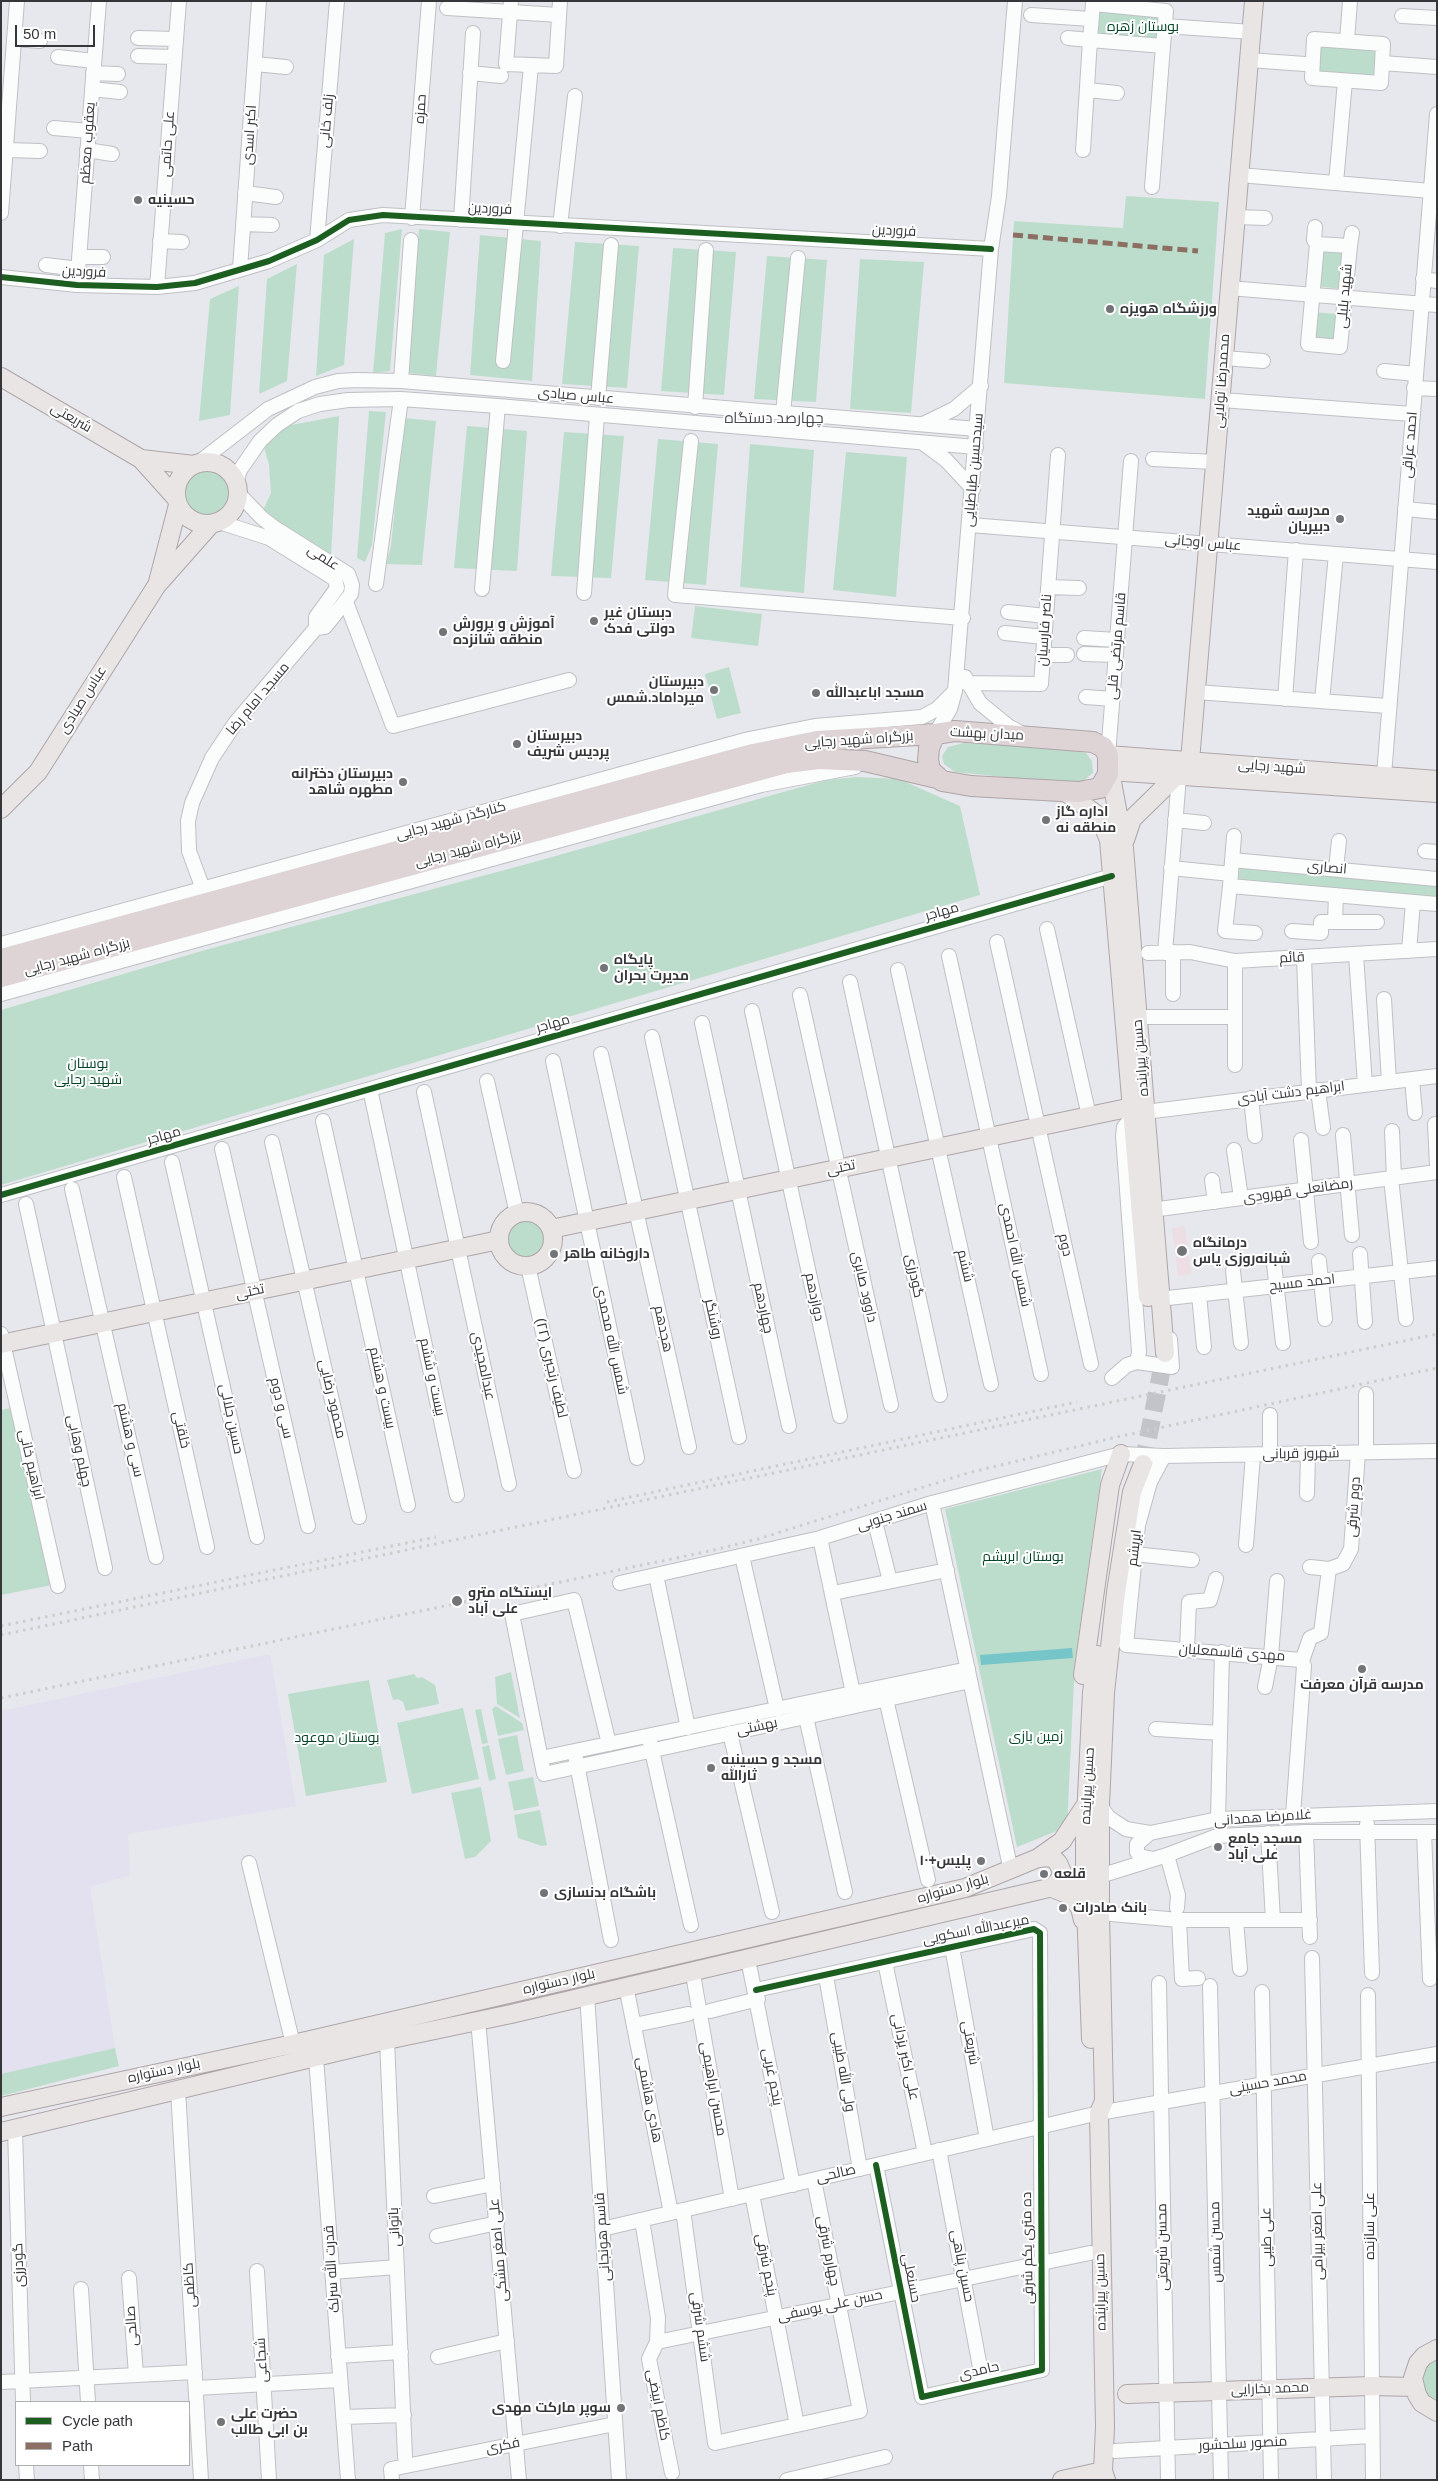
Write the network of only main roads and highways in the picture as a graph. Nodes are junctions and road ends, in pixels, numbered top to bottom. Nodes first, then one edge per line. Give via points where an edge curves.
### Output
1 (1254, 1) edge
2 (1, 377) edge
3 (141, 459) junction
4 (196, 464) junction
5 (177, 501) junction
6 (215, 523) junction
7 (157, 585) junction
8 (902, 728) junction
9 (936, 734) junction
10 (1190, 761) junction
11 (1109, 765) junction
12 (898, 768) junction
13 (1177, 776) junction
14 (937, 778) junction
15 (1437, 780) edge
16 (1383, 782) junction
17 (1064, 792) junction
18 (1437, 794) edge
19 (1, 809) edge
20 (1119, 811) junction
21 (1102, 823) junction
22 (1124, 848) junction
23 (1, 959) edge
24 (1, 977) edge
25 (1136, 1112) junction
26 (551, 1229) junction
27 (499, 1240) junction
28 (2, 1341) edge
29 (1163, 1357) tunnel mouth
30 (1094, 1804) junction
31 (1092, 1835) junction
32 (1038, 1858) junction
33 (1092, 1878) junction
34 (1052, 1888) junction
35 (1086, 1928) junction
36 (1, 2107) edge
37 (1099, 2112) junction
38 (8, 2130) edge
39 (1437, 2349) edge
40 (1103, 2363) junction
41 (1414, 2387) junction
42 (1127, 2394) junction
43 (1437, 2412) edge
44 (1105, 2427) junction
45 (1102, 2477) edge
46 (1062, 2480) edge

1 - 10 main road, محمدرضا تولایی
2 - 3 main road, شریعتی
3 - 4 main road, شریعتی
3 - 5 main road, شریعتی
4 - 5 main road via 180,478
4 - 6 main road via 217,464 232,475 237,488 235,507
5 - 6 main road via 189,519 199,524
5 - 7 main road, عباس صیادی
6 - 7 main road, عباس صیادی
7 - 19 main road, عباس صیادی via 38,772
8 - 9 highway, بزرگراه شهید رجایی
8 - 12 highway via 921,749 920,762
8 - 23 highway, بزرگراه شهید رجایی via 753,754
9 - 11 highway, میدان بهشت via 955,731 1092,742 1103,747
9 - 14 highway, میدان بهشت via 929,748 928,760 930,770
10 - 11 main road, شهید رجایی
10 - 16 main road, شهید رجایی
11 - 13 main road, شهید رجایی
11 - 17 highway via 1105,783 1100,788
11 - 20 main road, حسین پیراینده
12 - 14 highway, بزرگراه شهید رجایی
12 - 24 highway, بزرگراه شهید رجایی via 865,761 819,758 757,770
13 - 16 main road, شهید رجایی
13 - 22 main road via 1132,819
14 - 17 highway via 964,785
15 - 16 main road, شهید رجایی
16 - 18 main road, شهید رجایی
17 - 21 main road, حسین پیراینده via 1096,814
20 - 21 main road via 1112,800 1100,801 1097,807
20 - 22 main road, حسین پیراینده
21 - 25 main road, حسین پیراینده via 1109,840
22 - 25 main road, حسین پیراینده via 1138,1017
25 - 26 main road, تختی via 1089,1116
25 - 29 main road, حسین پیراینده
26 - 27 main road via 547,1222 533,1213 517,1214 504,1224
26 - 27 main road via 553,1237 549,1253 536,1264 528,1266 512,1262 505,1256
27 - 28 main road, تختی via 104,1323
30 - 30 main road, حسین پیراینده via 1116,1592 1132,1492 1132,1460 1110,1485 1081,1691 1081,1720 1090,1750
30 - 31 main road, حسین پیراینده
30 - 32 main road, بلوار دستواره via 1062,1841
31 - 32 main road
31 - 33 main road, حسین پیراینده
32 - 34 main road via 1052,1858 1058,1862 1062,1872
32 - 36 main road, بلوار دستواره via 965,1888 292,2044
33 - 34 main road, بلوار دستواره
33 - 35 main road, حسین پیراینده
33 - 37 main road, حسین پیراینده via 1100,1913 1104,2101
34 - 35 main road via 1070,1895 1080,1908
34 - 38 main road, بلوار دستواره
35 - 37 main road, حسین پیراینده via 1093,2102
37 - 40 main road, حسین پیراینده
39 - 41 main road via 1418,2362
40 - 42 main road via 1114,2383
40 - 44 main road, حسین پیراینده
41 - 42 main road, محمد بخارایی
41 - 43 main road via 1422,2403
42 - 44 main road via 1114,2405
44 - 45 main road, حسین پیراینده
45 - 46 main road

